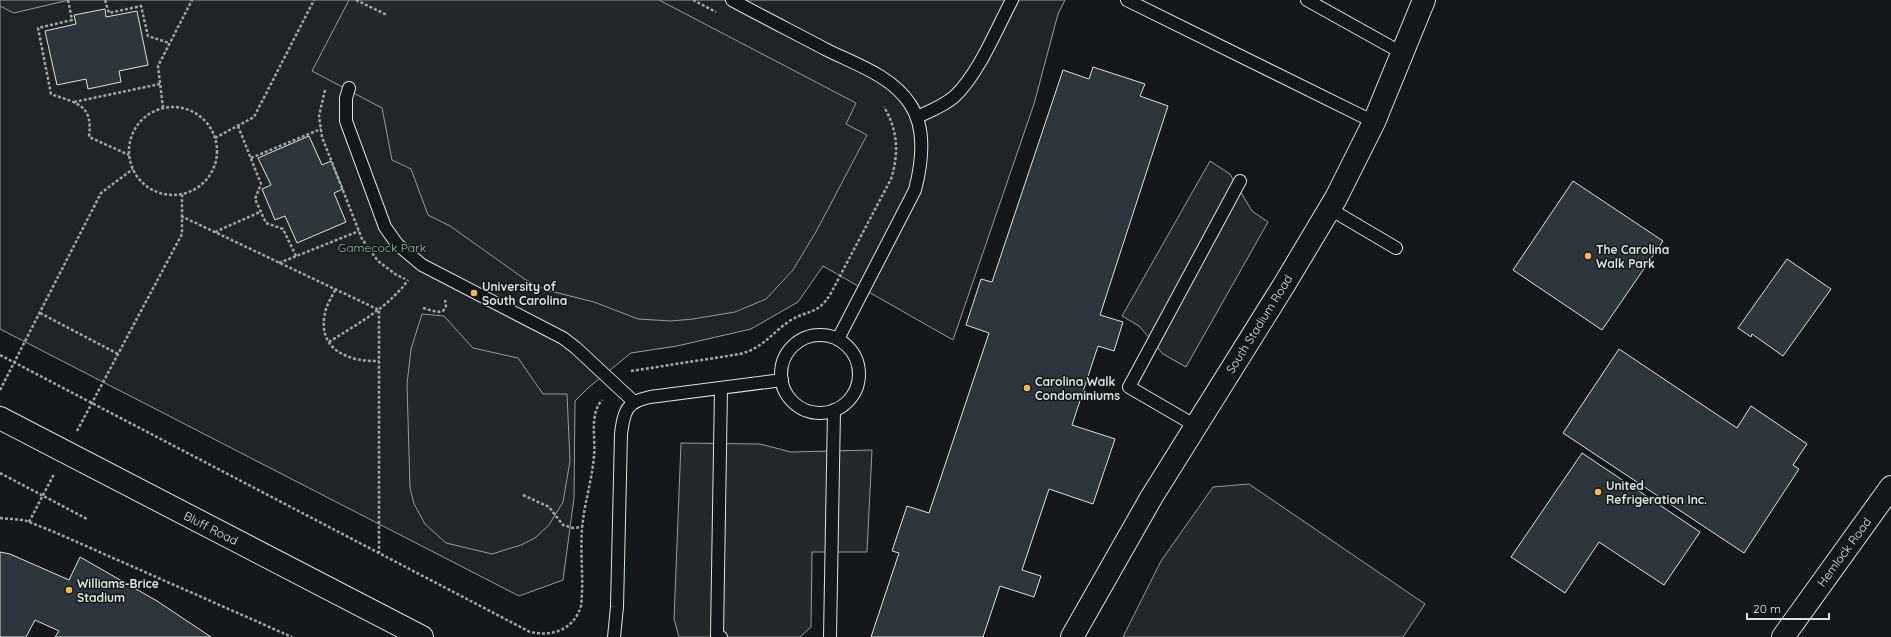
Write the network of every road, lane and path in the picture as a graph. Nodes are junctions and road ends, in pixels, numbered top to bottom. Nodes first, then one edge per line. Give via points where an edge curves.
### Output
1 (68, 0) edge
2 (105, 0) edge
3 (192, 0) edge
4 (314, 0) edge
5 (356, 0) edge
6 (732, 0) edge
7 (1012, 0) edge
8 (1127, 0) edge
9 (1307, 0) edge
10 (1424, 0) edge
11 (1322, 4) edge
12 (387, 15) dead end
13 (169, 43) junction
14 (1402, 52) junction
15 (160, 84) junction
16 (349, 88) dead end
17 (74, 102) junction
18 (884, 105) dead end
19 (164, 108) junction
20 (917, 117) junction
21 (1374, 122) junction
22 (238, 126) junction
23 (321, 129) dead end
24 (215, 138) junction
25 (129, 155) junction
26 (251, 158) junction
27 (133, 169) junction
28 (1240, 181) dead end
29 (182, 194) junction
30 (1330, 209) junction
31 (260, 212) junction
32 (182, 216) junction
33 (359, 231) dead end
34 (214, 232) junction
35 (1396, 248) dead end
36 (296, 256) junction
37 (418, 262) junction
38 (279, 263) junction
39 (335, 290) junction
40 (379, 310) junction
41 (40, 313) junction
42 (838, 339) junction
43 (329, 342) junction
44 (118, 354) junction
45 (0, 355) edge
46 (379, 361) junction
47 (14, 362) junction
48 (627, 375) dead end
49 (782, 380) junction
50 (721, 388) junction
51 (0, 390) edge
52 (604, 399) dead end
53 (634, 402) junction
54 (92, 403) junction
55 (834, 410) junction
56 (0, 418) edge
57 (1196, 426) junction
58 (66, 452) junction
59 (0, 473) edge
60 (1891, 487) edge
61 (523, 495) dead end
62 (43, 496) junction
63 (0, 518) edge
64 (87, 519) dead end
65 (29, 522) junction
66 (582, 527) junction
67 (379, 553) junction
68 (1079, 635) edge
69 (542, 636) edge
70 (292, 637) edge
71 (422, 637) edge
72 (614, 637) edge
73 (721, 637) edge
74 (830, 637) edge
75 (1782, 637) edge

1 - 17 path via 72,20 38,28 51,94
2 - 13 path via 109,13 141,6 148,36
3 - 13 path
4 - 22 path via 254,117
5 - 12 path
6 - 20 lane via 890,82 911,104
7 - 20 lane via 966,85 936,109
8 - 21 lane
9 - 11 lane
10 - 14 street, South Stadium Road
11 - 14 lane
13 - 15 path via 158,66
14 - 21 street, South Stadium Road
15 - 17 path
15 - 19 path
16 - 37 lane via 346,98 346,121 385,227 397,244
17 - 25 path via 89,115 89,137
18 - 48 path via 896,139 894,170 823,305 814,312 792,320 764,344 751,351 636,370
19 - 24 path via 174,107 195,113 204,120
19 - 25 path via 153,111 137,125 132,134
20 - 42 lane via 921,150 920,171 915,190
21 - 30 street, South Stadium Road
22 - 24 path
22 - 26 path
23 - 26 path
24 - 29 path via 217,150 210,173 203,183
25 - 27 path
26 - 31 path via 261,184 255,199
27 - 29 path via 148,187 159,192
27 - 41 path via 101,193
28 - 57 lane via 1129,388
29 - 32 path
30 - 35 lane
30 - 57 street, South Stadium Road
31 - 34 path
31 - 36 path via 266,223 283,228
32 - 34 path
32 - 44 path via 182,234
33 - 36 path
34 - 38 path
36 - 38 path
37 - 40 path via 400,292
37 - 53 lane via 563,338
38 - 39 path
39 - 40 path
39 - 43 path via 324,322
40 - 43 path
40 - 46 path
41 - 44 path
41 - 47 path
42 - 49 lane via 826,335 802,339 786,356
42 - 55 lane via 848,346 855,356 859,380 848,401
43 - 46 path via 338,352 351,359
44 - 54 path
45 - 47 path
46 - 67 path
47 - 51 path
47 - 54 path
49 - 50 lane
49 - 55 lane via 793,401 803,409 814,412
50 - 53 lane via 650,397
50 - 73 lane via 717,635
52 - 66 path via 594,414 596,442
53 - 72 lane via 627,408 623,417 621,434
54 - 58 path
54 - 67 path
55 - 74 lane
56 - 58 street, Bluff Road
57 - 68 street, South Stadium Road via 1151,498
58 - 62 path
58 - 71 street, Bluff Road
59 - 62 path
60 - 75 street, Hemlock Road
61 - 66 path via 549,506 563,525
62 - 64 path
62 - 65 path
63 - 65 path
65 - 70 path
66 - 69 path via 582,597 578,616 562,632
67 - 69 path

